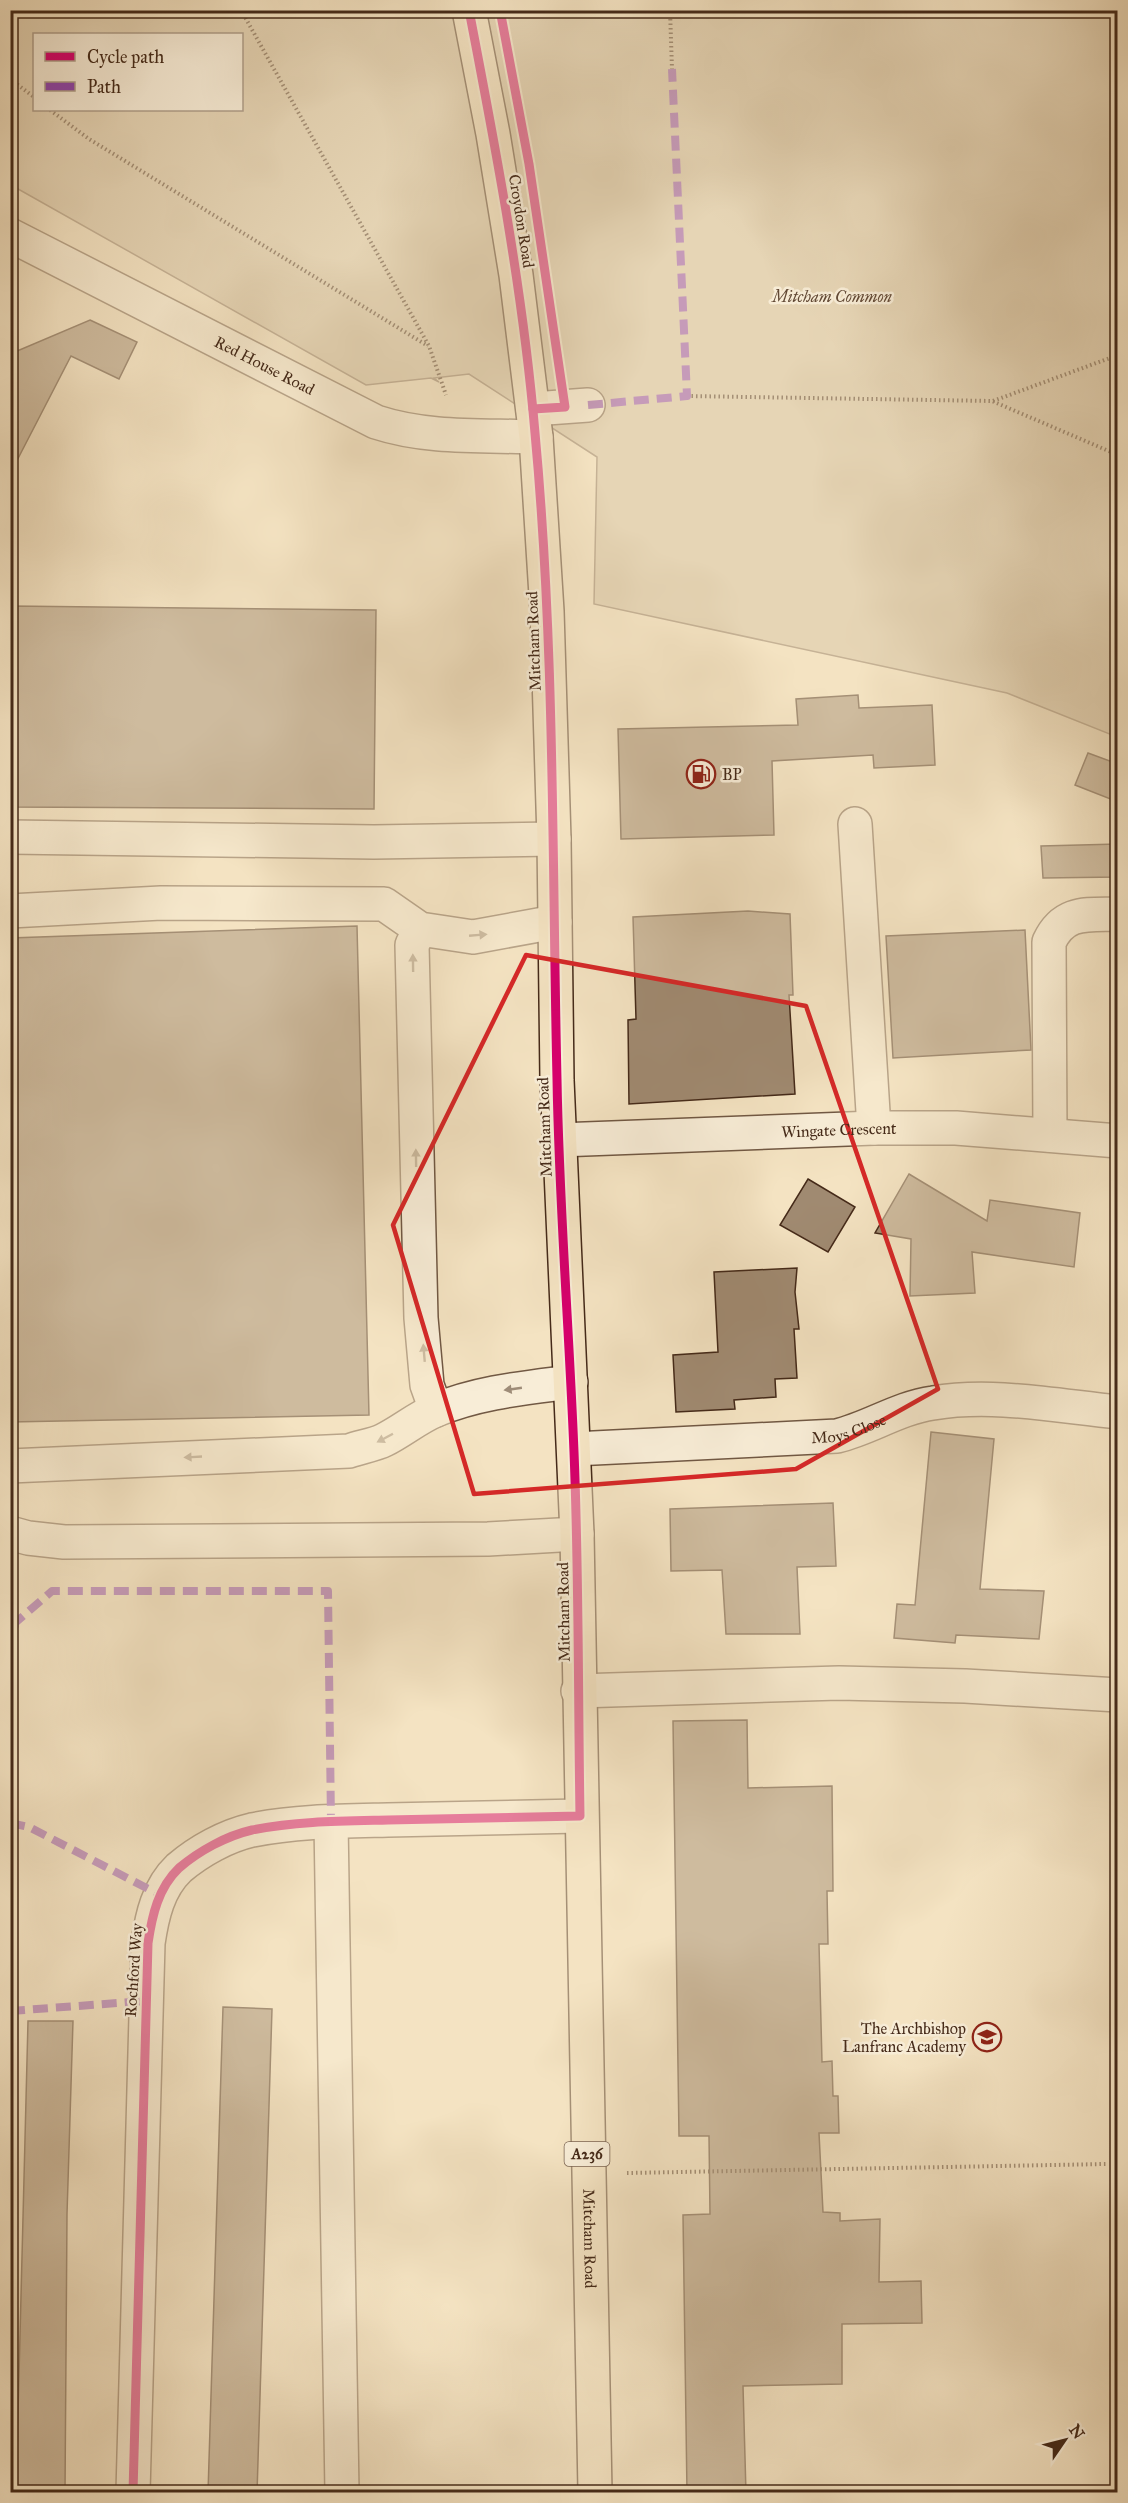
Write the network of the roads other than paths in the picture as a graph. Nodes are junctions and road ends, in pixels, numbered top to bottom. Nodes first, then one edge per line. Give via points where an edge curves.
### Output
1 (469, 10) edge
2 (10, 235) edge
3 (588, 405) dead end
4 (534, 423) junction
5 (855, 824) dead end
6 (10, 837) edge
7 (554, 839) junction
8 (10, 911) edge
9 (1118, 914) edge
10 (555, 922) junction
11 (420, 929) junction
12 (874, 1128) junction
13 (1050, 1135) junction
14 (559, 1140) junction
15 (1118, 1141) edge
16 (571, 1382) junction
17 (436, 1410) junction
18 (1118, 1412) edge
19 (574, 1449) junction
20 (10, 1466) edge
21 (10, 1533) edge
22 (577, 1534) junction
23 (578, 1691) junction
24 (1118, 1695) edge
25 (580, 1816) junction
26 (331, 1822) junction
27 (133, 2493) edge
28 (342, 2493) edge
29 (595, 2493) edge

1 - 4 main road, Croydon Road / A236 via 516,275
2 - 4 street, Red House Road via 376,422 432,435 460,435
3 - 4 street, Red House Road
4 - 7 main road, Mitcham Road / A236 via 547,611
5 - 12 street
6 - 7 street via 374,842
7 - 10 main road, Mitcham Road / A236
8 - 11 street via 161,903 384,904
9 - 13 street via 1067,919 1059,924 1049,942
11 -> 10 street via 473,937
10 - 14 main road, Mitcham Road / A236
17 -> 11 street via 427,1385 420,1306 412,945
12 - 13 street, Wingate Crescent via 956,1128
12 - 14 street, Wingate Crescent
13 - 15 street, Wingate Crescent
14 - 16 main road, Mitcham Road / A236
16 -> 17 street via 497,1392
16 - 19 main road, Mitcham Road / A236
17 -> 20 street via 384,1440 349,1451
18 - 19 street, Moys Close via 966,1400 909,1408 837,1436
19 - 22 main road, Mitcham Road / A236
21 - 22 street via 64,1542 488,1539
22 - 23 main road, Mitcham Road / A236
23 - 24 street via 839,1683
23 - 25 main road, Mitcham Road / A236
25 - 26 street, Rochford Way
25 - 29 main road, Mitcham Road / A236
26 - 27 street, Rochford Way via 250,1831 201,1852 178,1869 160,1895 152,1916 145,2001
26 - 28 street

